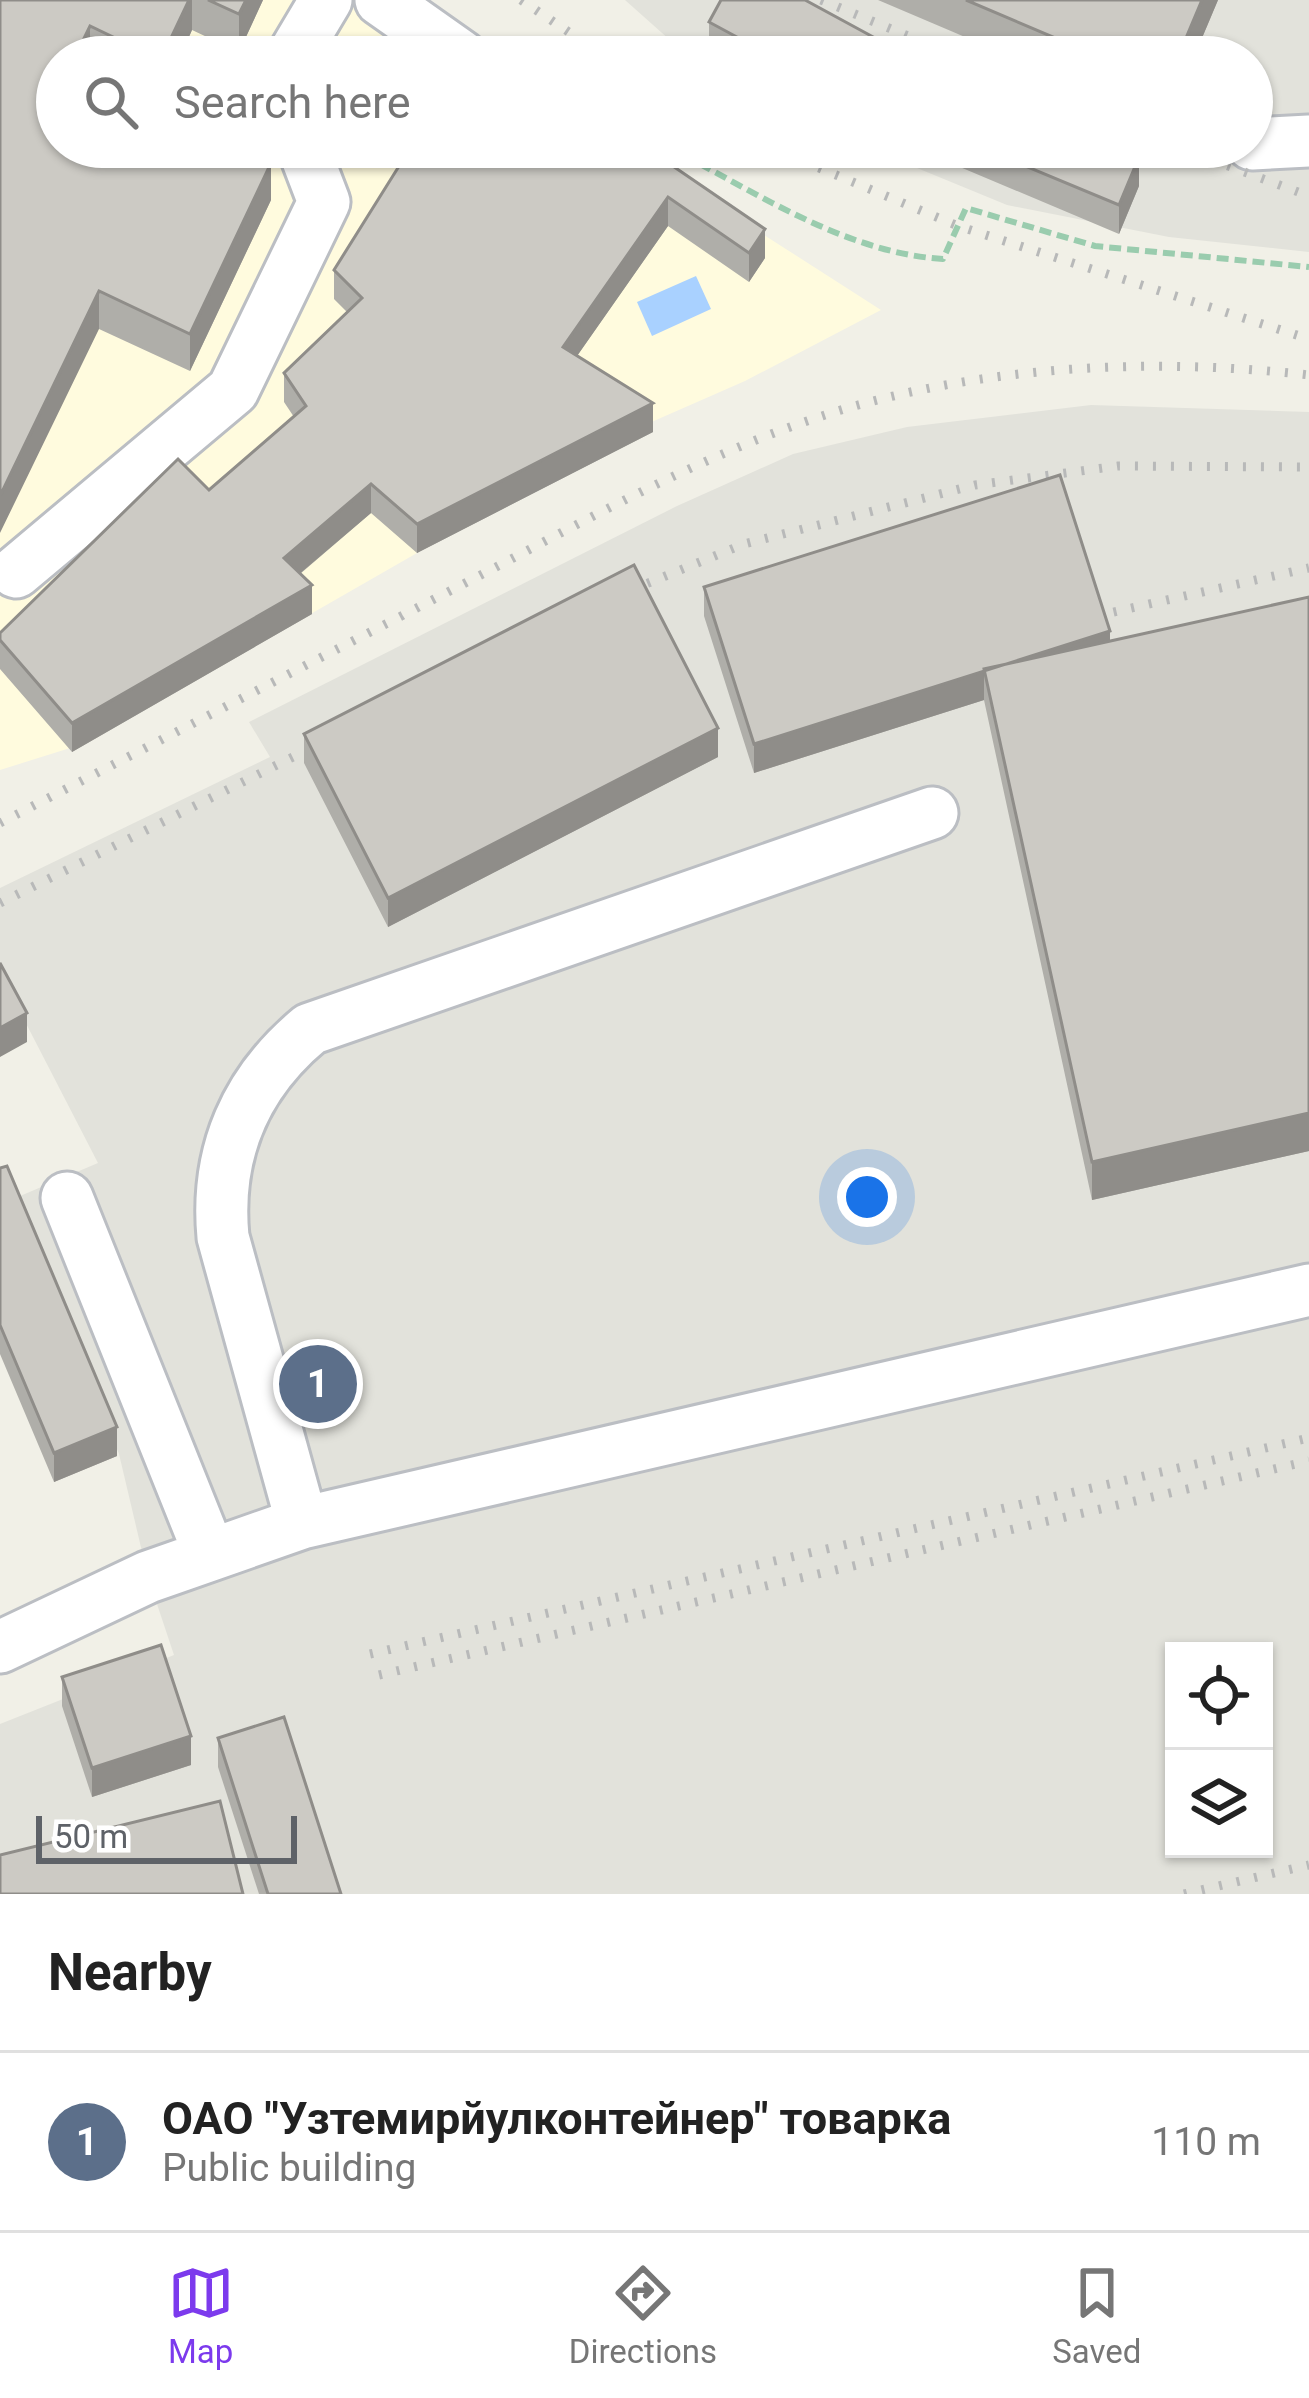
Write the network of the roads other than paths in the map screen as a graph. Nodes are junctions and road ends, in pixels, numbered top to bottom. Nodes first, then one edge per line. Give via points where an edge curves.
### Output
1 (326, 0) edge
2 (381, 0) edge
3 (305, 36) edge
4 (432, 36) edge
5 (1309, 141) edge
6 (1273, 143) edge
7 (311, 168) edge
8 (16, 572) dead end
9 (932, 813) dead end
10 (67, 1198) dead end
11 (1309, 1289) edge
12 (302, 1523) junction
13 (210, 1555) junction
14 (0, 1647) edge

1 - 3 lane
2 - 4 lane
5 - 6 lane
7 - 8 lane via 325,202 233,390
9 - 12 lane via 310,1029 265,1072 228,1152 220,1208
10 - 13 lane
11 - 12 lane
12 - 13 lane
13 - 14 lane

